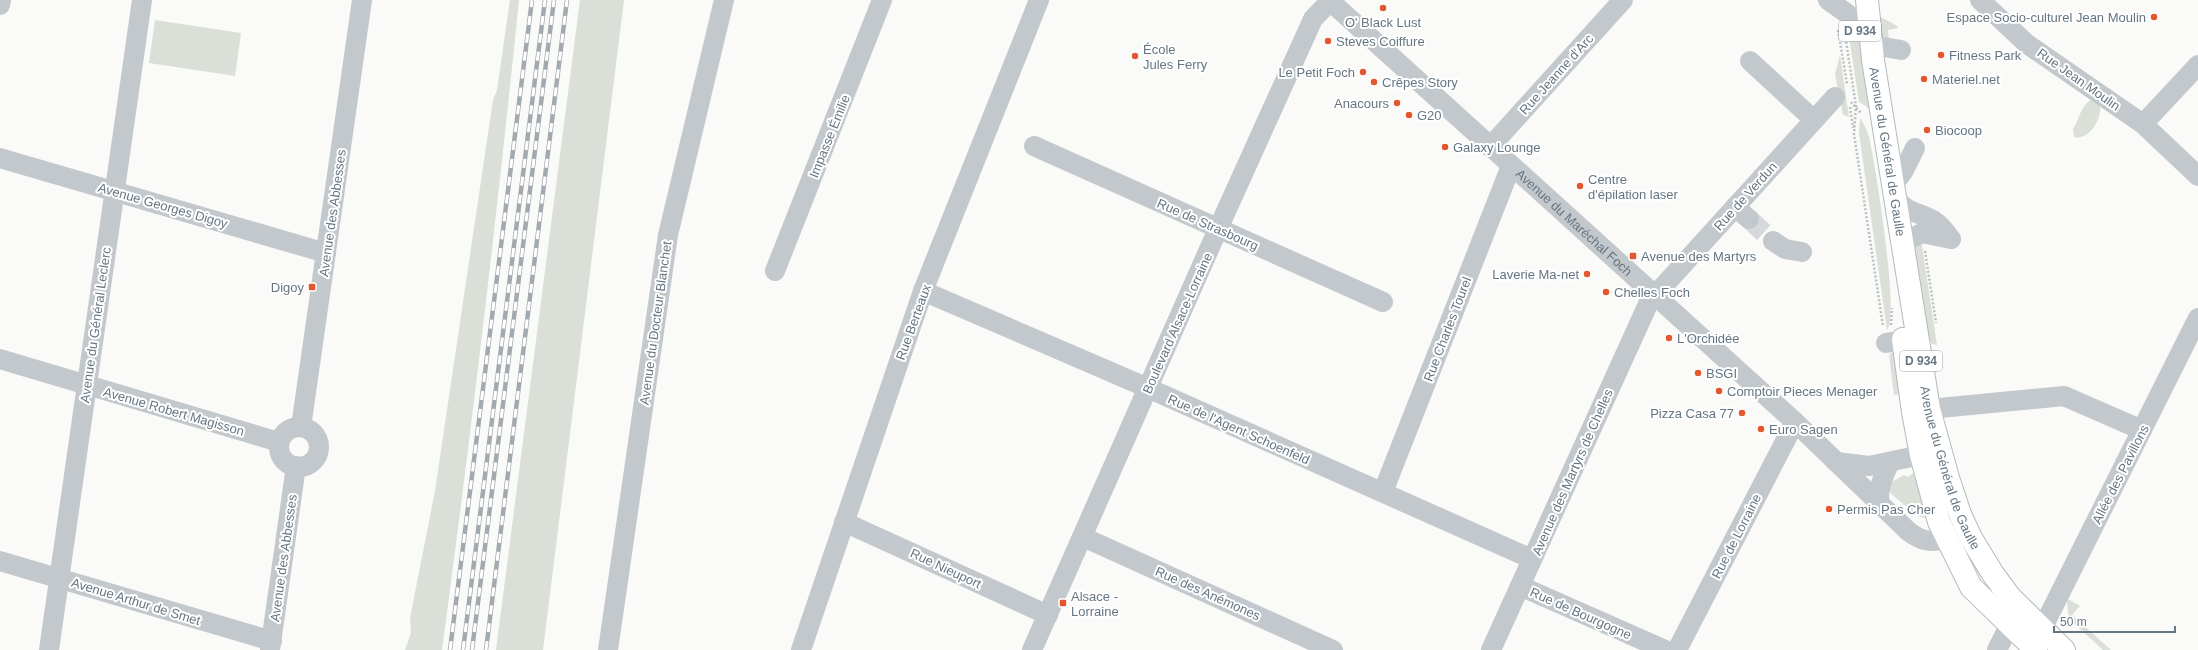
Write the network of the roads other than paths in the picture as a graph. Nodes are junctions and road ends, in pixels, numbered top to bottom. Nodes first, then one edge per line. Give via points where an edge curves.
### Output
1 (2, 0) edge
2 (142, 0) edge
3 (362, 0) edge
4 (724, 0) edge
5 (882, 0) edge
6 (1039, 0) edge
7 (1330, 0) edge
8 (1623, 0) edge
9 (1867, 0) edge
10 (1980, 0) edge
11 (0, 5) edge
12 (1842, 7) edge
13 (1901, 50) dead end
14 (1872, 53) junction
15 (1750, 61) dead end
16 (2197, 67) edge
17 (1841, 92) road end
18 (1814, 120) junction
19 (2143, 124) junction
20 (1034, 146) dead end
21 (1490, 147) junction
22 (1915, 148) dead end
23 (0, 158) edge
24 (1511, 166) junction
25 (2198, 176) edge
26 (115, 191) junction
27 (1894, 192) junction
28 (1218, 229) junction
29 (1773, 242) tunnel mouth
30 (1901, 244) junction
31 (1802, 252) dead end
32 (326, 253) junction
33 (775, 271) dead end
34 (923, 292) junction
35 (1655, 295) junction
36 (1383, 302) dead end
37 (2198, 318) edge
38 (0, 360) edge
39 (86, 385) junction
40 (1148, 388) junction
41 (1929, 409) junction
42 (1795, 422) junction
43 (302, 426) junction
44 (2142, 430) junction
45 (279, 442) junction
46 (1921, 455) junction
47 (1836, 462) junction
48 (1890, 462) junction
49 (296, 466) junction
50 (1948, 478) junction
51 (1383, 492) junction
52 (1880, 504) junction
53 (1960, 514) junction
54 (844, 522) junction
55 (1083, 536) junction
56 (1946, 539) junction
57 (1532, 559) junction
58 (0, 561) edge
59 (59, 578) junction
60 (1520, 586) junction
61 (1048, 615) junction
62 (2009, 626) junction
63 (2035, 641) edge
64 (271, 646) edge
65 (49, 650) edge
66 (608, 650) edge
67 (801, 650) edge
68 (1032, 650) edge
69 (1333, 650) edge
70 (1491, 650) edge
71 (1665, 650) edge
72 (1677, 650) edge
73 (1997, 650) edge
74 (2064, 650) edge

1 - 11 street
2 - 26 street, Avenue du Général Leclerc
3 - 32 street, Avenue des Abbesses
4 - 66 street, Avenue du Docteur Blanchet via 668,235
5 - 33 street, Impasse Émilie
6 - 34 street, Rue Berteaux
7 - 21 street, Avenue du Maréchal Foch
7 - 28 street, Boulevard Alsace-Lorraine via 1313,19
8 - 21 street, Rue Jeanne d'Arc
9 - 14 main road, Avenue du Général de Gaulle / D 934
10 - 19 street, Rue Jean Moulin via 2027,44
12 - 14 main road, Avenue du Général de Gaulle / D 934
13 - 14 street
14 - 27 main road, Avenue du Général de Gaulle / D 934
15 - 18 street
16 - 19 street
17 - 18 street, Rue de Verdun
18 - 35 street, Rue de Verdun via 1742,213
19 - 25 street, Rue Jean Moulin
20 - 28 street, Rue de Strasbourg
21 - 24 street, Avenue du Maréchal Foch
22 - 27 street
23 - 26 street, Avenue Georges Digoy
24 - 35 street, Avenue du Maréchal Foch
24 - 51 street, Rue Charles Tourel
26 - 32 street, Avenue Georges Digoy
26 - 39 street, Avenue du Général Leclerc
27 - 30 main road, Avenue du Général de Gaulle / D 934
27 - 30 street via 1909,211 1932,220 1951,239 1922,233
28 - 36 street, Rue de Strasbourg
28 - 40 street, Boulevard Alsace-Lorraine
29 - 31 street via 1785,249
30 - 41 main road, Avenue du Général de Gaulle / D 934
30 - 46 main road, Avenue du Général de Gaulle / D 934 via 1904,293 1893,342 1913,412
32 - 43 street, Avenue des Abbesses
34 - 40 street, Rue de l'Agent Schoenfeld
34 - 54 street, Rue Berteaux
35 - 42 street, Avenue du Maréchal Foch
35 - 57 street, Avenue des Martyrs de Chelles via 1649,302
37 - 44 street, Allée des Pavillons
38 - 39 street, Avenue Robert Magisson
39 - 45 street, Avenue Robert Magisson
39 - 59 street, Avenue du Général Leclerc
40 - 51 street, Rue de l'Agent Schoenfeld
40 - 55 street, Boulevard Alsace-Lorraine
41 - 44 street via 2064,396
41 - 50 main road, Avenue du Général de Gaulle / D 934
42 - 47 street, Avenue du Maréchal Foch
42 - 72 street, Rue de Lorraine
43 - 45 street via 288,430
43 - 49 street via 313,432 319,443 319,450 313,461
44 - 63 street, Allée des Pavillons via 2095,535 2066,592
45 - 49 street via 282,458
46 - 48 street
46 - 50 street
46 - 56 main road, Avenue du Général de Gaulle / D 934
47 - 48 street via 1863,466
47 - 52 street, Avenue du Maréchal Foch
48 - 52 street via 1878,490
49 - 64 street, Avenue des Abbesses
50 - 53 main road, Avenue du Général de Gaulle / D 934
51 - 57 street, Rue de l'Agent Schoenfeld
52 - 56 street, Avenue du Maréchal Foch via 1920,540 1934,542
53 - 56 street via 1955,530
53 - 63 main road, Avenue du Général de Gaulle / D 934 via 1984,560 2020,607
54 - 61 street, Rue Nieuport
54 - 67 street, Rue Berteaux
55 - 61 street, Boulevard Alsace-Lorraine
55 - 69 street, Rue des Anémones
56 - 62 main road, Avenue du Général de Gaulle / D 934 via 1971,588
57 - 60 street, Avenue des Martyrs de Chelles
58 - 59 street, Avenue Arthur de Smet
59 - 64 street, Avenue Arthur de Smet
59 - 65 street, Avenue du Général Leclerc
60 - 70 street, Avenue des Martyrs de Chelles
60 - 71 street, Rue de Bourgogne
61 - 68 street, Boulevard Alsace-Lorraine
62 - 63 main road, D 934
62 - 73 street
63 - 74 main road, D 934

